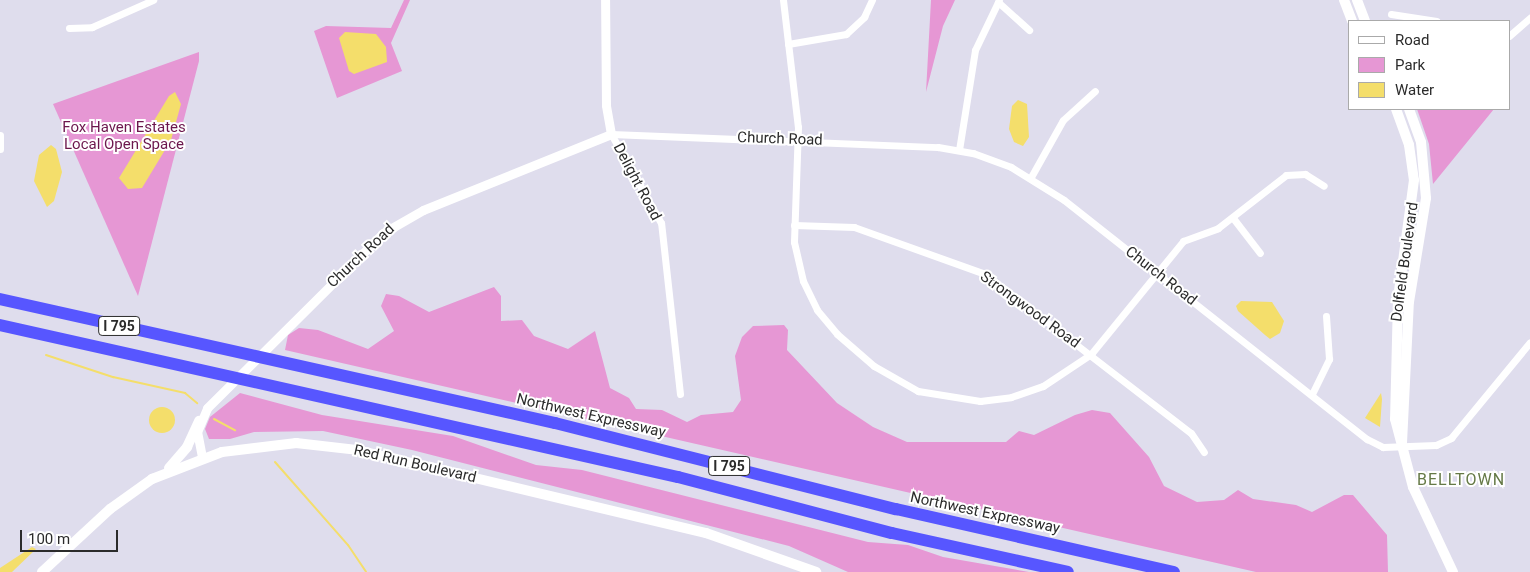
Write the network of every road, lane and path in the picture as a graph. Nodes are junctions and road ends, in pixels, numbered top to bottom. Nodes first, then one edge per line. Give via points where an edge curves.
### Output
1 (153, 0) edge
2 (605, 0) edge
3 (783, 0) edge
4 (872, 0) edge
5 (1344, 0) edge
6 (1357, 0) edge
7 (999, 1) edge
8 (1391, 14) dead end
9 (1530, 18) edge
10 (1352, 20) edge
11 (1365, 20) edge
12 (1430, 20) edge
13 (69, 28) dead end
14 (1028, 30) dead end
15 (1510, 35) edge
16 (788, 44) junction
17 (1096, 91) dead end
18 (1396, 110) edge
19 (1409, 110) edge
20 (611, 134) junction
21 (0, 135) edge
22 (797, 141) junction
23 (0, 149) edge
24 (959, 150) junction
25 (1031, 178) junction
26 (1324, 186) dead end
27 (1232, 218) junction
28 (794, 224) junction
29 (1260, 253) dead end
30 (1155, 272) junction
31 (0, 299) edge
32 (1326, 316) dead end
33 (0, 324) edge
34 (1530, 342) edge
35 (1091, 354) junction
36 (680, 394) dead end
37 (1312, 394) junction
38 (199, 421) junction
39 (1401, 447) junction
40 (1204, 452) dead end
41 (202, 457) junction
42 (165, 472) junction
43 (42, 572) edge
44 (816, 572) edge
45 (1068, 572) edge
46 (1174, 572) edge
47 (1453, 572) edge

1 - 13 street via 92,27
2 - 20 street, Delight Road via 606,105
3 - 16 street
4 - 16 street via 864,17 846,34
5 - 10 main road
6 - 11 main road
7 - 14 street
7 - 24 street via 975,50
8 - 12 street
9 - 15 street
16 - 22 street
17 - 25 street via 1063,120
18 - 39 main road, Dolfield Boulevard via 1408,145 1414,180 1396,325 1394,402
19 - 39 main road, Dolfield Boulevard via 1421,142 1426,198 1409,302
20 - 22 street, Church Road
20 - 36 street, Delight Road via 661,223
20 - 38 street, Church Road via 423,210 391,227
21 - 23 street
22 - 24 street, Church Road
22 - 28 street
24 - 25 street, Church Road
25 - 30 street, Church Road
26 - 27 street via 1305,174 1286,175
27 - 29 street
27 - 30 street via 1218,228 1183,241
28 - 35 street, Strongwood Road via 854,227 975,270
28 - 35 street via 799,268 817,310 837,334 874,366 918,391 963,401 1011,397 1059,378
30 - 35 street
30 - 37 street, Church Road
31 - 46 highway, Northwest Expressway / I 795 via 555,423 896,510
32 - 37 street via 1329,359
33 - 45 highway, I 795 via 267,382
34 - 39 street, Church Road via 1451,438 1436,445
35 - 40 street, Strongwood Road via 1191,433
37 - 39 street, Church Road via 1375,444
38 - 41 street via 197,436
38 - 42 main road via 183,452
39 - 47 main road, Dolfield Boulevard via 1414,488
41 - 42 main road, Red Run Boulevard
41 - 44 main road, Red Run Boulevard via 264,444 335,446 719,536
42 - 43 main road, Red Run Boulevard via 110,509

